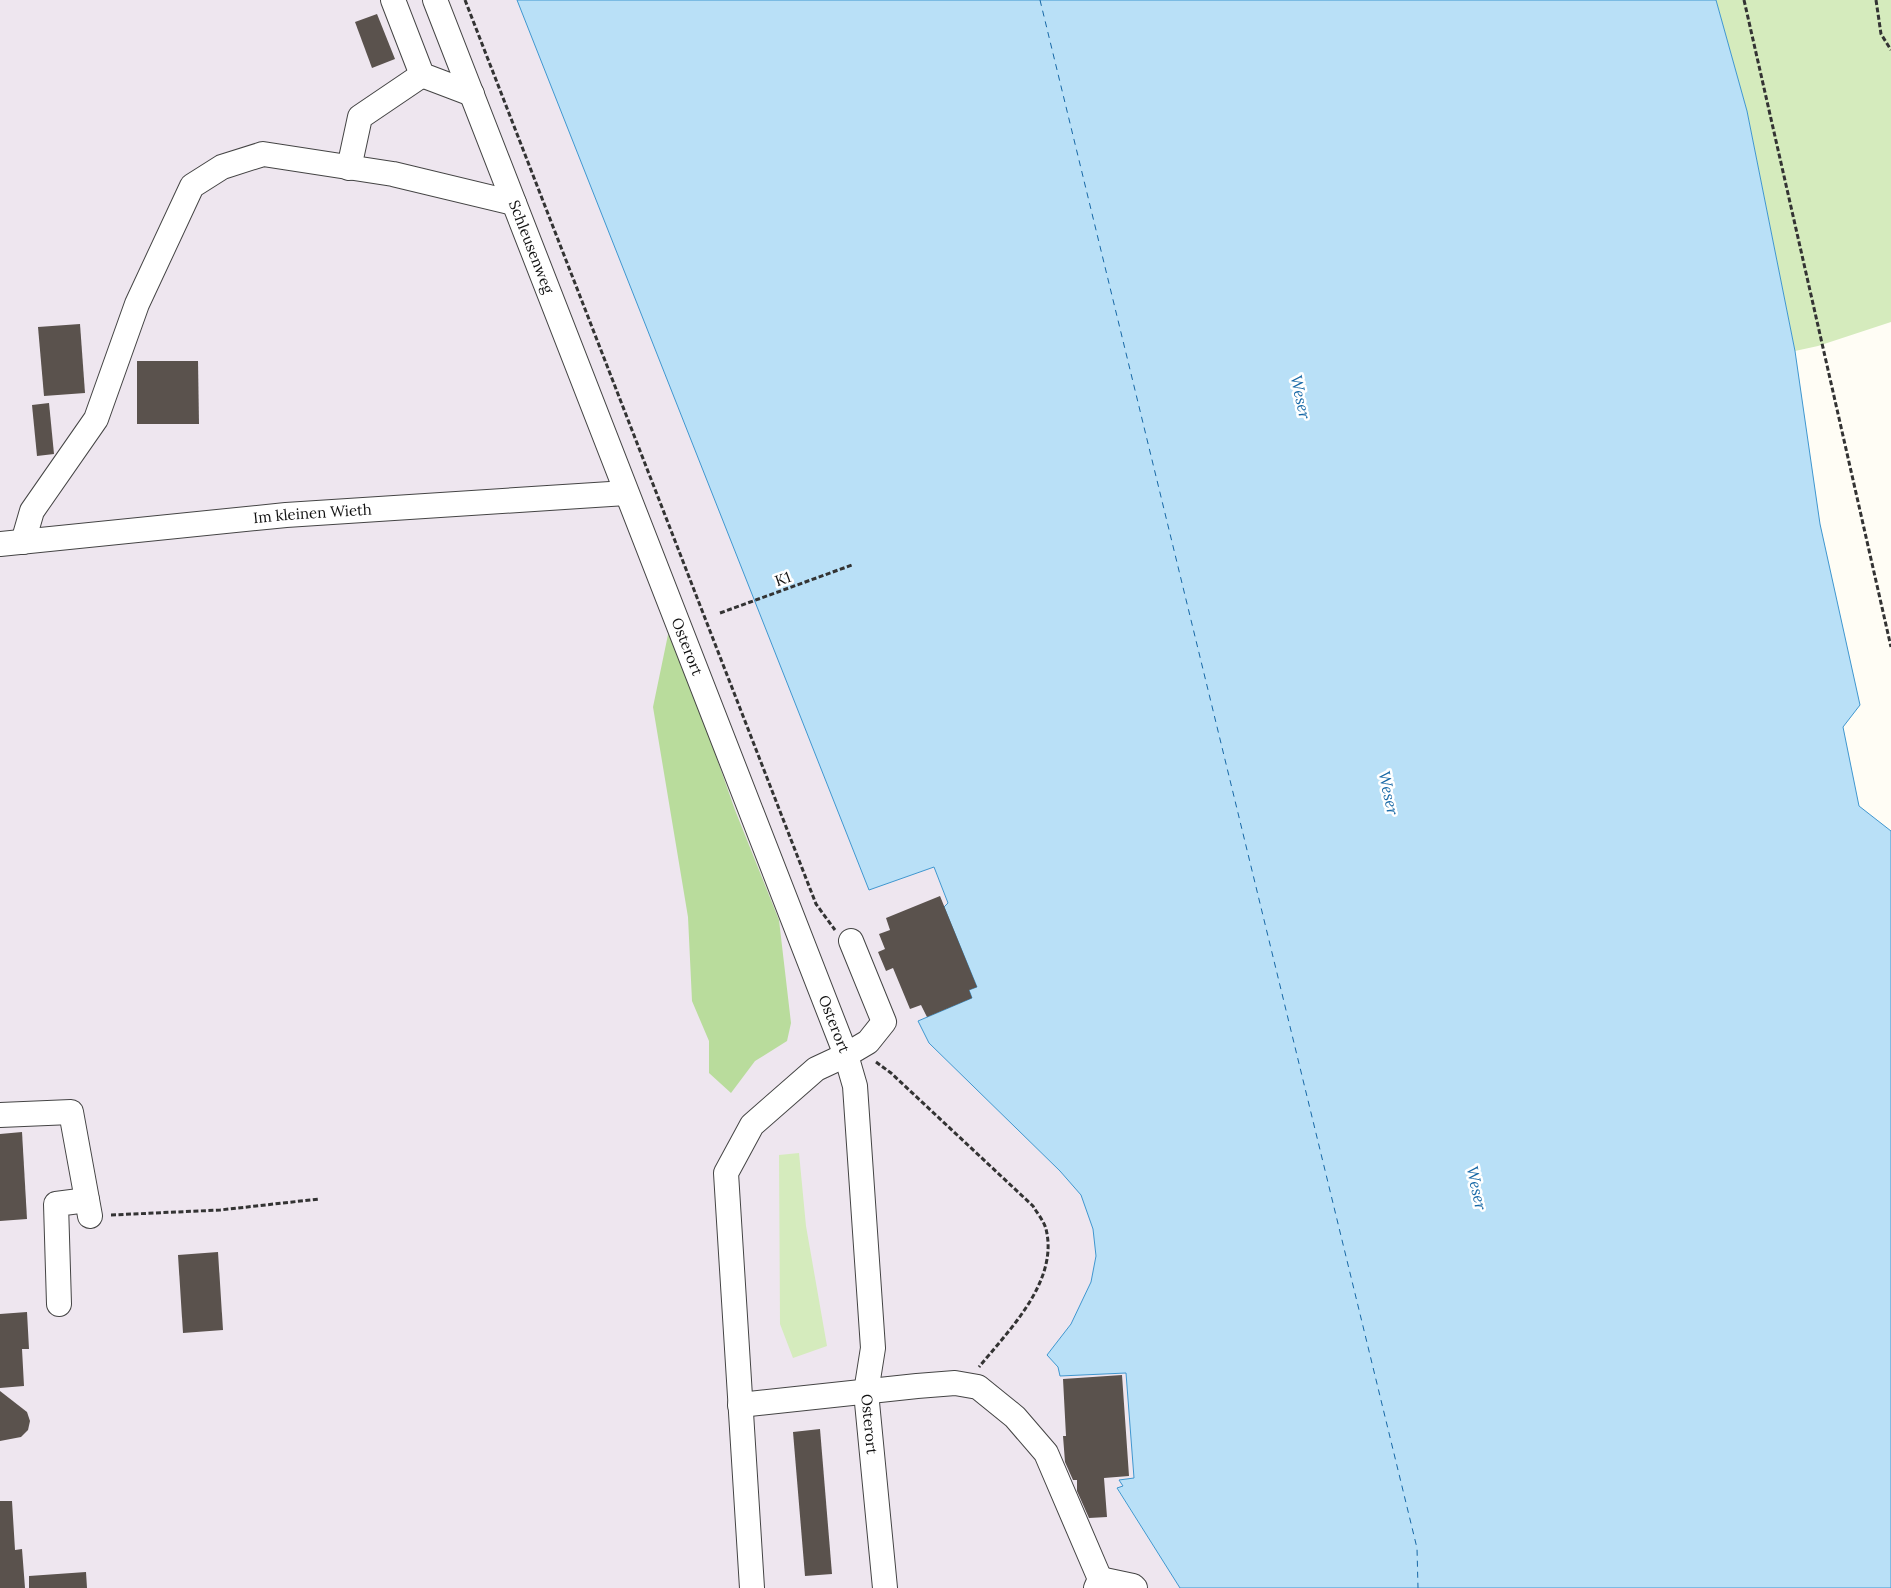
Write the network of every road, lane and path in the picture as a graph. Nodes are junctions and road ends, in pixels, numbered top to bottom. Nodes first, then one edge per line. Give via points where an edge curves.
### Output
1 (393, 0) edge
2 (436, 0) edge
3 (465, 0) edge
4 (1744, 0) edge
5 (1876, 0) edge
6 (1891, 50) edge
7 (422, 75) junction
8 (472, 94) junction
9 (349, 168) junction
10 (514, 203) junction
11 (626, 494) junction
12 (11, 543) edge
13 (852, 566) dead end
14 (720, 613) dead end
15 (1891, 646) edge
16 (851, 942) joint
17 (846, 1054) junction
18 (0, 1115) edge
19 (319, 1199) dead end
20 (88, 1208) junction
21 (59, 1304) dead end
22 (965, 1385) junction
23 (866, 1392) junction
24 (740, 1405) junction
25 (1098, 1583) edge
26 (752, 1588) edge
27 (885, 1588) edge
28 (1135, 1588) edge

1 - 7 street
2 - 8 street, Schleusenweg
3 - 16 path via 816,904 838,935
4 - 15 path
5 - 6 path via 1881,34
7 - 8 street
7 - 9 street via 360,117
8 - 10 street, Schleusenweg
9 - 10 street via 393,174
9 - 12 street via 264,154 222,168 192,186 137,304 96,419
10 - 11 street, Schleusenweg
11 - 12 street, Im kleinen Wieth via 286,515
11 - 17 street, Osterort
13 - 14 path, K1
16 - 17 street via 884,1022 868,1042
17 - 22 path via 868,1056 891,1073 1033,1206 1046,1228 1048,1249 1044,1274 1025,1309
17 - 23 street, Osterort via 854,1086 873,1348
17 - 24 street via 816,1069 752,1125 726,1173
18 - 20 street via 71,1112
19 - 20 path via 220,1210
20 - 21 street via 56,1204
22 - 23 street via 954,1383
22 - 25 street via 978,1387 1015,1416 1046,1453
23 - 24 street
23 - 27 street, Osterort
24 - 26 street
25 - 28 street

